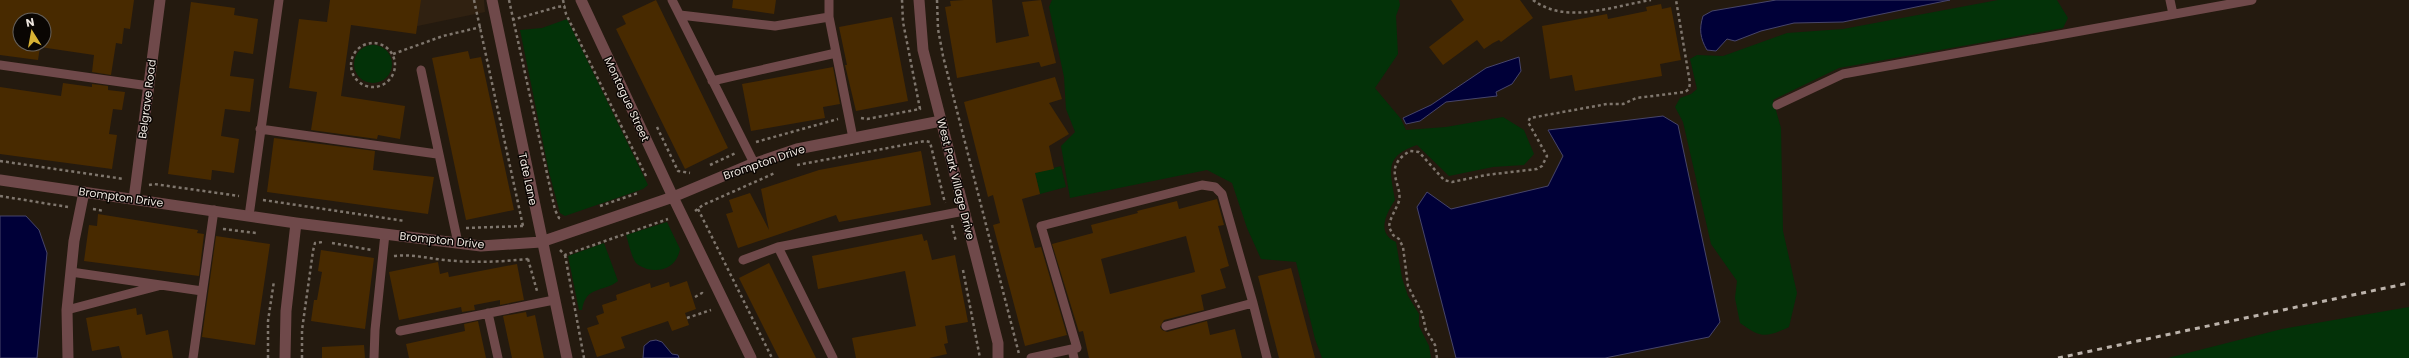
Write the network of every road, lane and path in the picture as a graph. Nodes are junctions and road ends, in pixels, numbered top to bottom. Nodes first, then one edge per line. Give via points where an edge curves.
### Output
1 (160, 0) edge
2 (279, 0) edge
3 (474, 0) edge
4 (492, 0) edge
5 (509, 0) edge
6 (563, 0) edge
7 (672, 0) edge
8 (829, 0) edge
9 (902, 0) edge
10 (919, 0) edge
11 (937, 0) edge
12 (1533, 0) edge
13 (1651, 0) edge
14 (1676, 0) edge
15 (2170, 0) edge
16 (2252, 0) edge
17 (582, 1) edge
18 (564, 7) junction
19 (680, 14) junction
20 (2173, 14) junction
21 (829, 17) junction
22 (513, 19) junction
23 (508, 20) dead end
24 (487, 26) dead end
25 (480, 27) junction
26 (836, 53) junction
27 (393, 54) junction
28 (0, 65) edge
29 (421, 70) dead end
30 (712, 80) junction
31 (149, 86) junction
32 (1777, 105) dead end
33 (849, 118) junction
34 (941, 120) junction
35 (654, 121) dead end
36 (260, 129) junction
37 (853, 138) junction
38 (745, 146) junction
39 (437, 154) junction
40 (0, 161) edge
41 (754, 163) junction
42 (794, 166) dead end
43 (704, 168) dead end
44 (782, 170) dead end
45 (693, 172) dead end
46 (0, 180) edge
47 (649, 181) dead end
48 (136, 184) junction
49 (84, 192) junction
50 (641, 192) dead end
51 (0, 196) edge
52 (245, 197) dead end
53 (673, 198) junction
54 (134, 199) junction
55 (257, 199) dead end
56 (703, 205) dead end
57 (598, 206) dead end
58 (698, 208) dead end
59 (80, 209) junction
60 (214, 210) junction
61 (964, 210) junction
62 (949, 214) junction
63 (249, 216) junction
64 (559, 218) junction
65 (566, 218) dead end
66 (668, 219) dead end
67 (412, 222) dead end
68 (553, 222) dead end
69 (296, 223) junction
70 (523, 226) junction
71 (211, 227) junction
72 (462, 228) dead end
73 (527, 228) dead end
74 (263, 234) dead end
75 (385, 234) junction
76 (541, 242) junction
77 (458, 243) junction
78 (958, 245) dead end
79 (778, 247) junction
80 (560, 250) dead end
81 (383, 252) junction
82 (530, 255) dead end
83 (565, 255) junction
84 (528, 259) junction
85 (743, 260) dead end
86 (962, 264) dead end
87 (71, 272) junction
88 (275, 275) dead end
89 (162, 285) junction
90 (202, 291) junction
91 (695, 297) dead end
92 (705, 298) dead end
93 (554, 300) junction
94 (541, 302) junction
95 (1253, 303) junction
96 (708, 304) dead end
97 (710, 309) junction
98 (67, 310) junction
99 (488, 313) junction
100 (714, 316) dead end
101 (687, 318) dead end
102 (1166, 326) dead end
103 (400, 332) dead end
104 (1073, 354) edge
105 (68, 358) edge
106 (193, 358) edge
107 (268, 358) edge
108 (285, 358) edge
109 (302, 358) edge
110 (374, 358) edge
111 (498, 358) edge
112 (567, 358) edge
113 (584, 358) edge
114 (751, 358) edge
115 (772, 358) edge
116 (833, 358) edge
117 (980, 358) edge
118 (996, 358) edge
119 (1020, 358) edge
120 (1031, 358) edge
121 (1267, 358) edge
122 (1436, 358) edge

1 - 31 street, Belgrave Road
2 - 36 lane
3 - 25 path
4 - 76 street, Tate Lane
5 - 22 path
6 - 18 path
7 - 19 lane
8 - 21 lane
9 - 33 path via 903,22 920,109 867,119
10 - 34 street, West Park Village Drive via 923,50
11 - 119 path via 938,29 943,56
12 - 13 path via 1550,11 1572,14
14 - 122 path via 1690,83 1689,89 1684,92 1636,98 1623,104 1607,104 1530,118 1528,122 1547,156 1542,166 1537,169 1452,182 1444,180 1419,152 1410,151 1401,159 1394,174 1399,200 1388,227 1403,247 1408,286 1435,345
15 - 20 lane
16 - 20 lane
17 - 18 path
17 - 53 street, Montague Street
18 - 22 path
18 - 47 path
19 - 21 lane via 775,26
19 - 30 lane
20 - 32 lane via 1843,74
21 - 26 lane
22 - 23 path
22 - 64 path via 550,188
24 - 25 path
25 - 27 path via 443,36
25 - 70 path
26 - 30 lane
26 - 33 lane
27 - 27 path via 384,46 372,42 366,44 353,57 354,76 369,86 381,85 391,78 394,72
28 - 31 lane
29 - 39 lane
30 - 38 lane
31 - 48 street, Belgrave Road
33 - 37 lane
33 - 38 path via 767,138
34 - 37 street, Brompton Drive
34 - 61 street, West Park Village Drive
35 - 45 path via 678,171 689,174
36 - 39 lane
36 - 63 lane
37 - 41 street, Brompton Drive via 797,149
38 - 41 lane
38 - 43 path
39 - 77 lane
40 - 48 path via 122,177
41 - 53 street, Brompton Drive
42 - 62 path via 924,141 930,142
44 - 56 path
46 - 49 street, Brompton Drive
48 - 52 path via 154,184
48 - 54 street, Belgrave Road
49 - 54 street, Brompton Drive
49 - 59 street
50 - 57 path
51 - 59 path
53 - 76 street, Brompton Drive
53 - 114 street
54 - 60 street, Brompton Drive
55 - 67 path
58 - 115 path
59 - 87 street
60 - 63 street, Brompton Drive
60 - 71 lane
61 - 62 lane
61 - 118 street, West Park Village Drive via 998,343
62 - 78 path
62 - 79 lane
63 - 69 street, Brompton Drive
64 - 65 path
64 - 68 path
66 - 83 path
69 - 75 street, Brompton Drive
69 - 108 street via 286,311
70 - 72 path
70 - 73 path
71 - 74 path
71 - 90 lane
75 - 77 street, Brompton Drive
75 - 81 lane
76 - 77 street, Brompton Drive via 481,246
76 - 93 street, Tate Lane
79 - 85 lane
79 - 116 lane
80 - 83 path
81 - 84 path via 393,256 412,255 482,263
81 - 109 path via 323,242 315,243 305,307
81 - 110 lane
82 - 84 path
83 - 113 path
84 - 94 path
86 - 117 path
87 - 89 lane
87 - 98 street
88 - 107 path via 268,321
89 - 90 lane
89 - 98 lane
90 - 106 lane
91 - 92 path via 702,293
93 - 94 lane
93 - 112 street, Tate Lane
94 - 99 lane
95 - 102 lane
95 - 104 lane via 1222,194 1215,187 1202,185 1041,226 1077,348
95 - 121 lane
96 - 97 path
97 - 100 path
97 - 101 path
98 - 105 street
99 - 103 lane
99 - 111 lane
104 - 120 lane

